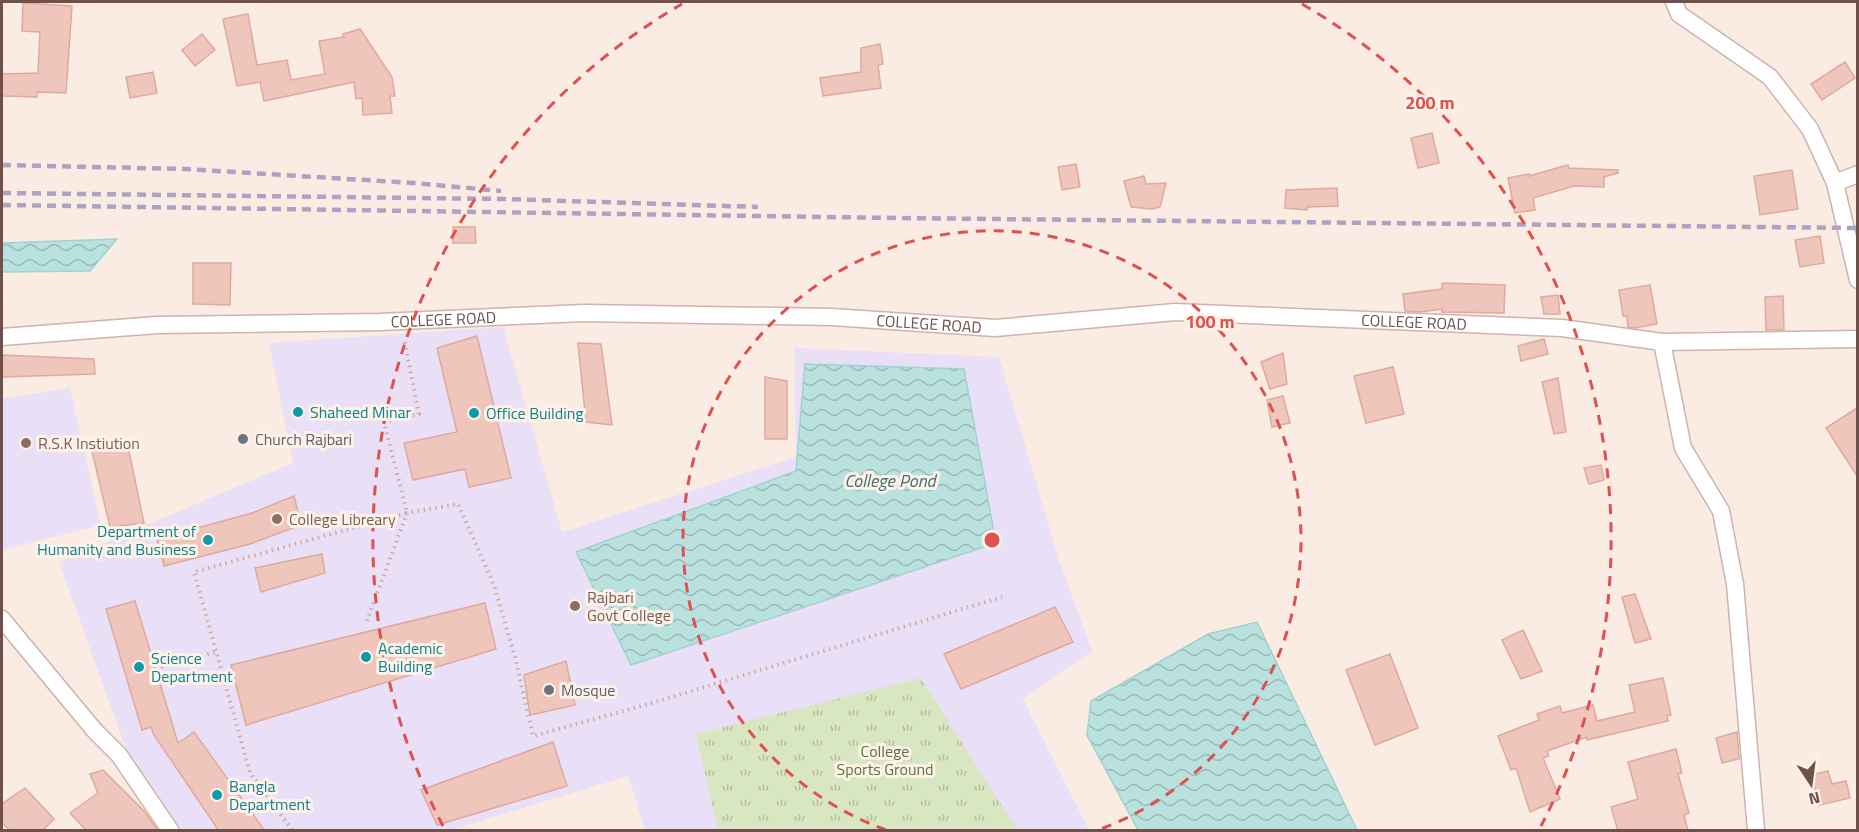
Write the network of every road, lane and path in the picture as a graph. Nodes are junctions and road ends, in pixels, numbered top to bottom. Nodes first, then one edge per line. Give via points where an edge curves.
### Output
1 (1674, 2) edge
2 (1857, 174) edge
3 (1835, 183) junction
4 (1857, 280) edge
5 (400, 321) junction
6 (2, 337) edge
7 (1857, 339) edge
8 (1662, 342) junction
9 (407, 513) junction
10 (1002, 597) dead end
11 (2, 619) edge
12 (367, 621) dead end
13 (215, 652) junction
14 (161, 667) dead end
15 (170, 831) edge
16 (292, 831) edge
17 (1756, 831) edge

1 - 3 street via 1679,14 1770,77 1810,129
2 - 3 street
3 - 4 street
5 - 6 street, COLLEGE ROAD via 157,325
5 - 8 street, COLLEGE ROAD via 595,313 832,317 995,328 1175,312 1562,328
5 - 9 path via 419,414 384,422
7 - 8 street, COLLEGE ROAD
8 - 17 street via 1683,448 1721,511 1735,584
9 - 10 path via 458,504 494,585 533,736
9 - 12 path
9 - 13 path via 194,572
11 - 15 street via 119,755
13 - 14 path
13 - 16 path via 250,773

